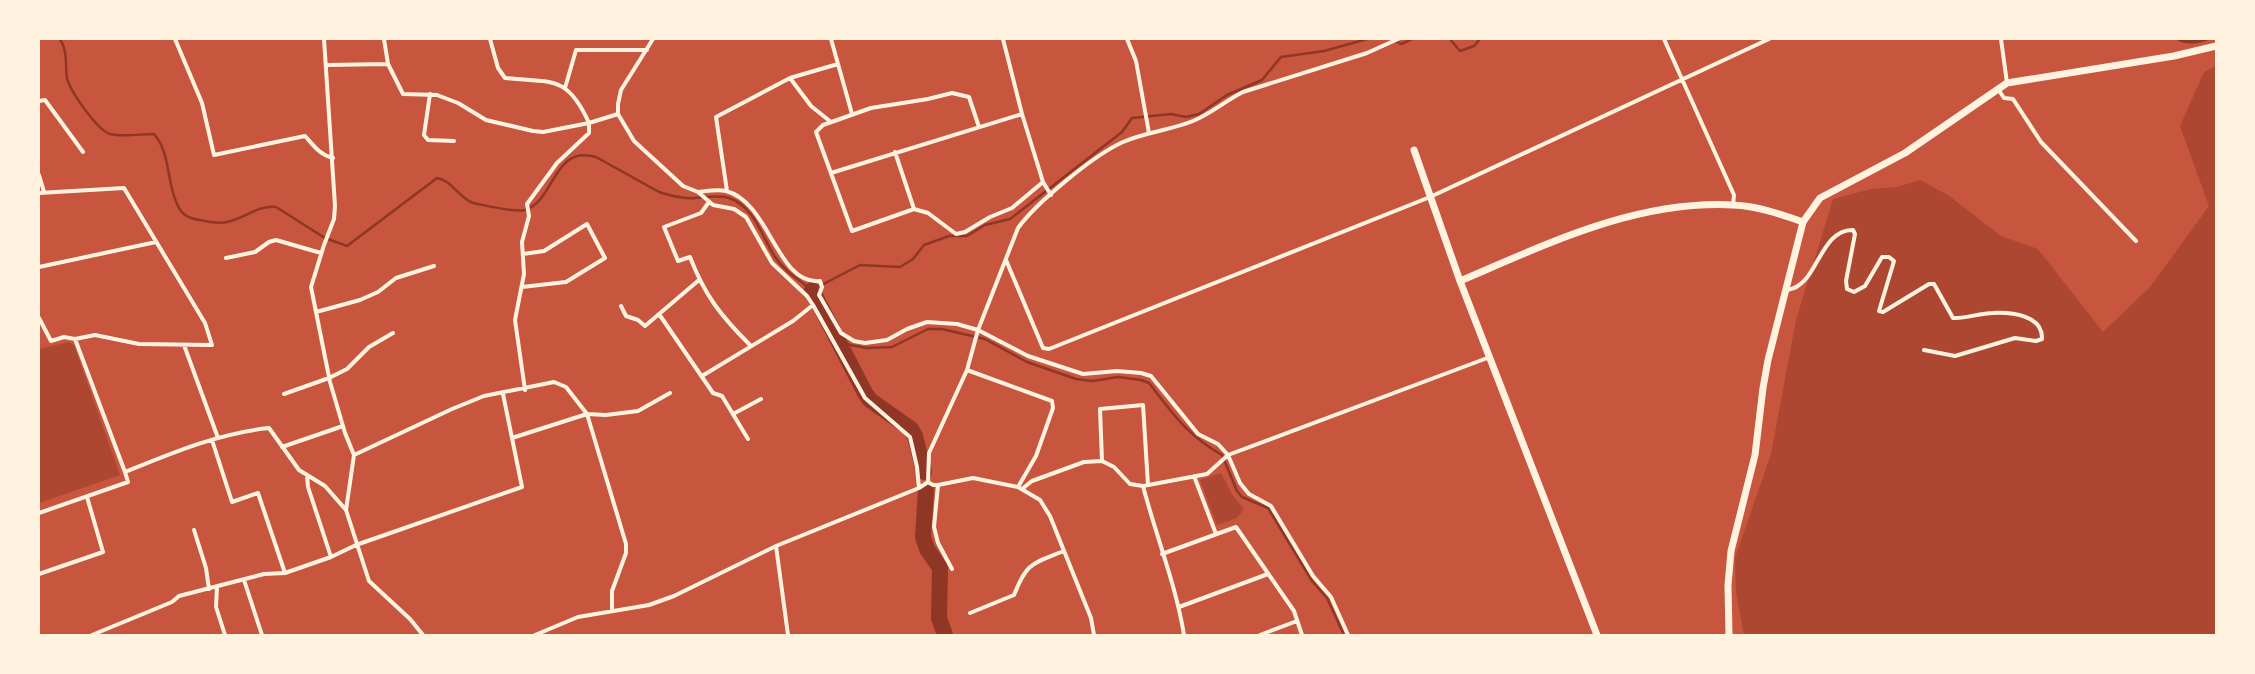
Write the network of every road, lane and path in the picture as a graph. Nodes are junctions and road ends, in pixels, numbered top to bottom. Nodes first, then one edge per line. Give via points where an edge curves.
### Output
1 (175, 39) edge
2 (324, 39) edge
3 (384, 39) edge
4 (490, 39) edge
5 (653, 39) edge
6 (831, 39) edge
7 (1003, 39) edge
8 (1127, 39) edge
9 (1398, 39) edge
10 (1664, 39) edge
11 (1769, 39) edge
12 (2001, 39) edge
13 (2216, 46) edge
14 (647, 50) junction
15 (388, 64) junction
16 (838, 64) junction
17 (326, 65) junction
18 (790, 78) junction
19 (1683, 80) junction
20 (2007, 83) junction
21 (565, 88) junction
22 (1998, 89) junction
23 (430, 94) junction
24 (39, 101) edge
25 (618, 114) junction
26 (852, 114) junction
27 (1022, 114) junction
28 (831, 122) junction
29 (589, 123) junction
30 (979, 127) junction
31 (1149, 133) junction
32 (454, 141) dead end
33 (1414, 150) dead end
34 (83, 152) dead end
35 (895, 152) junction
36 (333, 158) junction
37 (831, 173) junction
38 (39, 175) edge
39 (1043, 182) junction
40 (727, 191) junction
41 (41, 192) edge
42 (698, 192) junction
43 (1051, 195) junction
44 (1430, 197) junction
45 (709, 202) junction
46 (1734, 205) junction
47 (914, 209) junction
48 (1803, 222) junction
49 (2136, 241) dead end
50 (156, 242) junction
51 (321, 253) junction
52 (524, 254) junction
53 (226, 258) dead end
54 (1006, 260) junction
55 (434, 266) dead end
56 (39, 267) edge
57 (699, 280) junction
58 (1460, 280) junction
59 (522, 287) junction
60 (1788, 290) junction
61 (813, 305) junction
62 (621, 306) dead end
63 (316, 312) junction
64 (659, 314) junction
65 (39, 318) edge
66 (978, 330) junction
67 (393, 333) dead end
68 (75, 339) junction
69 (184, 345) junction
70 (750, 345) junction
71 (1924, 350) dead end
72 (1490, 357) junction
73 (967, 370) junction
74 (702, 376) junction
75 (329, 378) junction
76 (525, 390) junction
77 (670, 393) dead end
78 (284, 394) dead end
79 (503, 394) junction
80 (760, 399) dead end
81 (587, 414) junction
82 (733, 414) junction
83 (343, 426) junction
84 (218, 438) junction
85 (512, 438) junction
86 (748, 439) dead end
87 (212, 440) junction
88 (282, 447) junction
89 (354, 455) junction
90 (1226, 457) junction
91 (1102, 461) junction
92 (125, 472) junction
93 (307, 475) junction
94 (1194, 476) junction
95 (928, 482) junction
96 (938, 485) junction
97 (1146, 486) junction
98 (918, 488) junction
99 (1020, 488) junction
100 (87, 497) junction
101 (346, 510) junction
102 (39, 513) edge
103 (194, 530) dead end
104 (1216, 534) junction
105 (356, 545) junction
106 (776, 546) junction
107 (1064, 551) junction
108 (1162, 554) junction
109 (331, 557) junction
110 (952, 569) dead end
111 (285, 573) junction
112 (39, 574) edge
113 (1268, 574) junction
114 (244, 580) junction
115 (217, 587) junction
116 (209, 589) junction
117 (1179, 607) junction
118 (612, 611) junction
119 (970, 613) dead end
120 (1297, 621) junction
121 (92, 635) edge
122 (225, 635) edge
123 (262, 635) edge
124 (423, 635) edge
125 (535, 635) edge
126 (788, 635) edge
127 (1094, 635) edge
128 (1184, 635) edge
129 (1260, 635) edge
130 (1302, 635) edge
131 (1348, 635) edge
132 (1597, 635) edge
133 (1729, 635) edge

1 - 36 street via 202,103 214,155 305,136 324,156
2 - 17 street
3 - 15 street
4 - 21 street via 498,68 505,78 542,79
5 - 14 street
6 - 16 street
7 - 27 street
8 - 31 street via 1136,61
9 - 31 street via 1367,53 1242,92 1215,111 1191,122
10 - 19 street
11 - 19 street
12 - 20 street
13 - 20 main road via 2174,56
14 - 21 street via 576,50
14 - 25 street via 621,90
15 - 17 street
15 - 23 street via 403,94
16 - 18 street
16 - 26 street
17 - 36 street
18 - 28 street via 811,106
18 - 40 street via 716,117
19 - 44 street
19 - 46 street via 1734,195
20 - 22 main road
21 - 29 street via 580,101
22 - 48 main road via 1905,153 1820,198
22 - 49 street via 2004,98 2013,99 2041,142
23 - 29 street via 458,103 486,120 533,131 543,132
23 - 32 street via 424,135 428,140
24 - 34 street via 45,100
25 - 29 street
25 - 42 street via 634,141 683,186
26 - 28 street
26 - 30 street via 952,93 970,97
27 - 30 street
27 - 39 street
28 - 37 street via 816,132
29 - 52 street via 589,133 557,163 527,204 529,216 522,242
30 - 35 street
31 - 43 street via 1123,142 1101,154
33 - 44 main road
35 - 37 street
35 - 47 street
36 - 51 street via 334,219
37 - 47 street via 852,231
38 - 41 street
39 - 43 street
39 - 47 street via 1012,208 990,216 965,232 956,234 928,213
40 - 42 street
40 - 66 street via 742,198 758,214 780,254 791,267 806,280 820,281 822,287 819,295 840,333 846,337 860,342 878,343 927,322 957,324
41 - 50 street via 124,188
42 - 45 street
43 - 54 street via 1028,214 1018,228
44 - 54 street via 1049,349 1043,348
44 - 58 main road
45 - 57 street via 701,213 664,227 678,261 690,257
45 - 61 street via 734,209 746,218 772,263
46 - 48 main road via 1775,213
46 - 58 main road via 1665,209 1603,223
48 - 60 main road
50 - 56 street
50 - 69 street via 205,323 212,345
51 - 53 street via 276,240 255,252
51 - 63 street via 311,287
52 - 59 street
52 - 59 street via 544,251 587,224 605,258 566,282
54 - 66 street
55 - 63 street via 396,278 378,292 360,300
57 - 64 street
57 - 70 street via 722,317
58 - 72 main road
59 - 76 street via 515,320
60 - 71 street via 1800,285 1834,237 1844,230 1853,230 1855,234 1846,281 1847,289 1854,292 1865,286 1882,257 1889,257 1894,261 1879,311 1883,312 1929,284 1934,284 1953,318 1992,313 2020,315 2037,323 2042,332 2042,338 2036,341 2015,338 1955,356
60 - 133 main road via 1768,360 1755,455 1731,551 1728,585
61 - 70 street via 793,321
61 - 98 street via 865,398 910,437
62 - 64 street via 626,316 638,320 645,326
63 - 75 street
64 - 74 street
65 - 68 street via 51,341 64,337
66 - 73 street
66 - 90 street via 1028,356 1083,374 1117,371 1151,376 1198,434 1218,444
67 - 75 street via 370,347 347,369
68 - 69 street via 95,335 139,344
68 - 92 street
69 - 84 street
70 - 74 street
72 - 90 street
72 - 132 main road
73 - 95 street via 929,453
73 - 99 street via 1052,401 1053,408 1036,456
74 - 82 street via 713,393 722,396
75 - 78 street
75 - 83 street
76 - 79 street
76 - 81 street via 554,382 566,387
77 - 81 street via 638,411 606,415
79 - 85 street
79 - 89 street via 484,396 452,409
80 - 82 street
81 - 85 street
81 - 118 street via 626,544 626,553 612,591
82 - 86 street
83 - 88 street
83 - 89 street
84 - 87 street
84 - 88 street via 269,428
85 - 105 street via 522,487
87 - 92 street
87 - 111 street via 232,502 258,493
88 - 93 street via 299,470
89 - 101 street
90 - 94 street via 1206,474
90 - 131 street via 1249,494 1271,506 1313,576 1331,597
91 - 97 street via 1114,467 1130,484
91 - 97 street via 1100,409 1143,405
91 - 99 street via 1066,467
92 - 100 street via 128,482
93 - 101 street via 325,486
93 - 109 street via 308,487
94 - 97 street
94 - 104 street
95 - 96 street
95 - 98 street
96 - 99 street via 973,478
96 - 110 street via 934,527 938,543
97 - 108 street
98 - 106 street
99 - 107 street via 1040,500 1050,516
100 - 102 street
100 - 112 street via 103,552
101 - 105 street
103 - 116 street via 206,568
104 - 108 street
104 - 113 street via 1236,527
105 - 109 street
105 - 124 street via 370,581
106 - 118 street via 674,596 649,605
106 - 126 street
107 - 119 street via 1031,564 1021,578 1014,595
107 - 127 street via 1091,618
108 - 117 street
109 - 111 street
111 - 114 street via 264,574
113 - 117 street
113 - 120 street via 1294,611
114 - 115 street
114 - 123 street
115 - 116 street
115 - 122 street via 216,607
116 - 121 street via 179,596 172,602
117 - 128 street
118 - 125 street via 578,617
120 - 129 street
120 - 130 street

